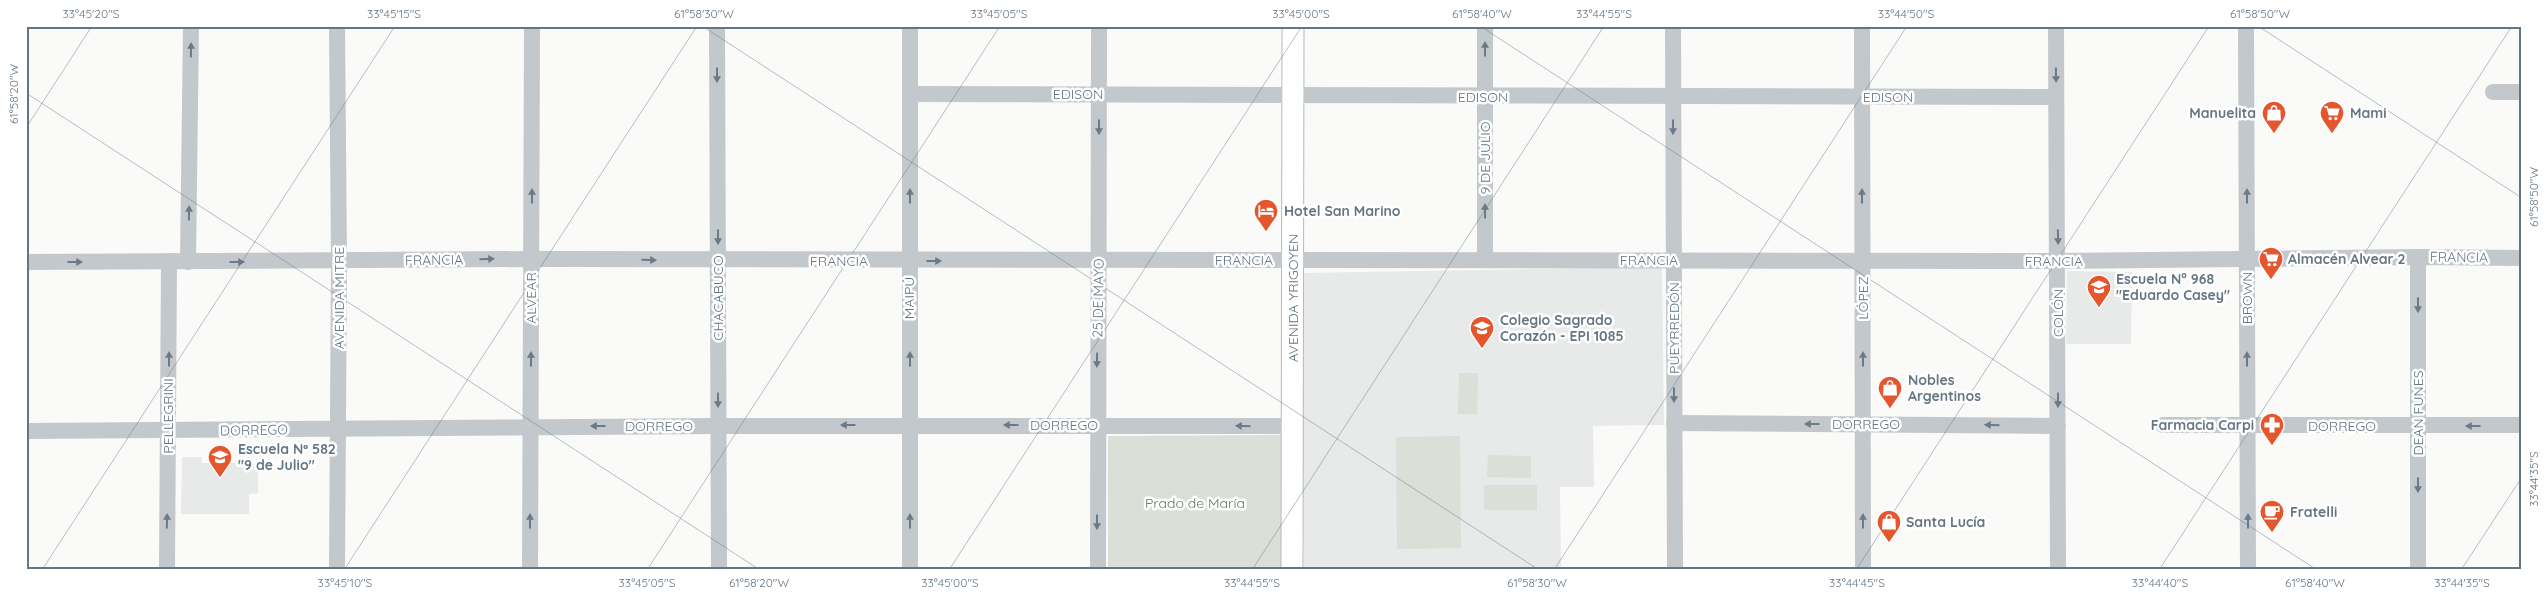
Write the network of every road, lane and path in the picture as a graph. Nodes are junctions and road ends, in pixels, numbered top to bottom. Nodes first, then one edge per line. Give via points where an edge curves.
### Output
1 (191, 26) edge
2 (338, 26) edge
3 (532, 26) edge
4 (717, 26) edge
5 (910, 26) edge
6 (1099, 26) edge
7 (1293, 26) edge
8 (1485, 26) edge
9 (1673, 26) edge
10 (1862, 26) edge
11 (2056, 26) edge
12 (2246, 26) edge
13 (2493, 92) dead end
14 (2522, 92) edge
15 (910, 94) junction
16 (1099, 94) junction
17 (1673, 95) junction
18 (1294, 96) junction
19 (1862, 96) junction
20 (1485, 97) junction
21 (2056, 97) junction
22 (2418, 257) junction
23 (2522, 258) edge
24 (531, 259) junction
25 (2247, 259) junction
26 (1098, 260) junction
27 (1293, 260) junction
28 (1485, 260) junction
29 (1674, 260) junction
30 (1862, 260) junction
31 (339, 261) junction
32 (718, 261) junction
33 (909, 261) junction
34 (2058, 261) junction
35 (26, 262) edge
36 (169, 262) junction
37 (188, 262) junction
38 (1674, 423) junction
39 (1097, 424) junction
40 (1863, 424) junction
41 (910, 425) junction
42 (2163, 425) dead end
43 (530, 426) junction
44 (718, 426) junction
45 (1292, 426) junction
46 (2058, 426) junction
47 (2247, 426) junction
48 (2418, 426) junction
49 (2522, 426) edge
50 (339, 428) junction
51 (26, 431) edge
52 (168, 431) junction
53 (167, 570) edge
54 (337, 570) edge
55 (530, 570) edge
56 (719, 570) edge
57 (910, 570) edge
58 (1098, 570) edge
59 (1292, 570) edge
60 (1675, 570) edge
61 (1863, 570) edge
62 (2058, 570) edge
63 (2248, 570) edge
64 (2418, 570) edge

37 -> 1 street
2 - 31 street, AVENIDA MITRE
24 -> 3 street, ALVEAR
4 -> 32 street, CHACABUCO
5 - 15 street, MAIPÚ
6 - 16 street, 25 DE MAYO
7 - 18 main road, AVENIDA YRIGOYEN
20 -> 8 street, 9 DE JULIO
9 - 17 street, PUEYRREDÓN
10 - 19 street, LÓPEZ
11 -> 21 street, COLÓN
25 -> 12 street, BROWN
13 - 14 street
15 - 16 street, EDISON
33 -> 15 street, MAIPÚ
16 - 18 street, EDISON
16 -> 26 street, 25 DE MAYO
17 - 19 street, EDISON
17 - 20 street, EDISON
17 -> 29 street, PUEYRREDÓN
18 - 20 street, EDISON
18 - 27 main road, AVENIDA YRIGOYEN
19 - 21 street, EDISON
30 -> 19 street, LÓPEZ
28 -> 20 street, 9 DE JULIO
21 -> 34 street, COLÓN
22 - 23 street, FRANCIA
22 - 25 street, FRANCIA
22 -> 48 street, DEAN FUNES
31 -> 24 street, FRANCIA
24 -> 32 street, FRANCIA
43 -> 24 street, ALVEAR
25 - 34 street, FRANCIA
47 -> 25 street, BROWN
26 - 27 street, FRANCIA
33 -> 26 street, FRANCIA
26 -> 39 street, 25 DE MAYO
27 - 28 street, FRANCIA
27 - 45 main road, AVENIDA YRIGOYEN
28 - 29 street, FRANCIA
29 - 30 street, FRANCIA
29 -> 38 street, PUEYRREDÓN
30 - 34 street, FRANCIA
40 -> 30 street, LÓPEZ
37 -> 31 street, FRANCIA
31 - 50 street, AVENIDA MITRE
32 - 33 street, FRANCIA
32 -> 44 street, CHACABUCO
41 -> 33 street, MAIPÚ
34 -> 46 street, COLÓN
35 -> 36 street, FRANCIA
36 - 37 street, FRANCIA
52 -> 36 street, PELLEGRINI
40 -> 38 street, DORREGO
38 - 60 street, PUEYRREDÓN
39 -> 41 street, DORREGO
45 -> 39 street, DORREGO
39 -> 58 street, 25 DE MAYO
46 -> 40 street, DORREGO
61 -> 40 street, LÓPEZ
41 -> 44 street, DORREGO
57 -> 41 street, MAIPÚ
42 - 47 street, DORREGO
44 -> 43 street, DORREGO
43 - 50 street, DORREGO
55 -> 43 street, ALVEAR
44 - 56 street, CHACABUCO
45 - 59 main road, AVENIDA YRIGOYEN
46 - 62 street, COLÓN
47 - 48 street, DORREGO
63 -> 47 street, BROWN
49 -> 48 street, DORREGO
48 -> 64 street, DEAN FUNES
50 - 52 street, DORREGO
50 - 54 street, AVENIDA MITRE
51 - 52 street, DORREGO
53 -> 52 street, PELLEGRINI

